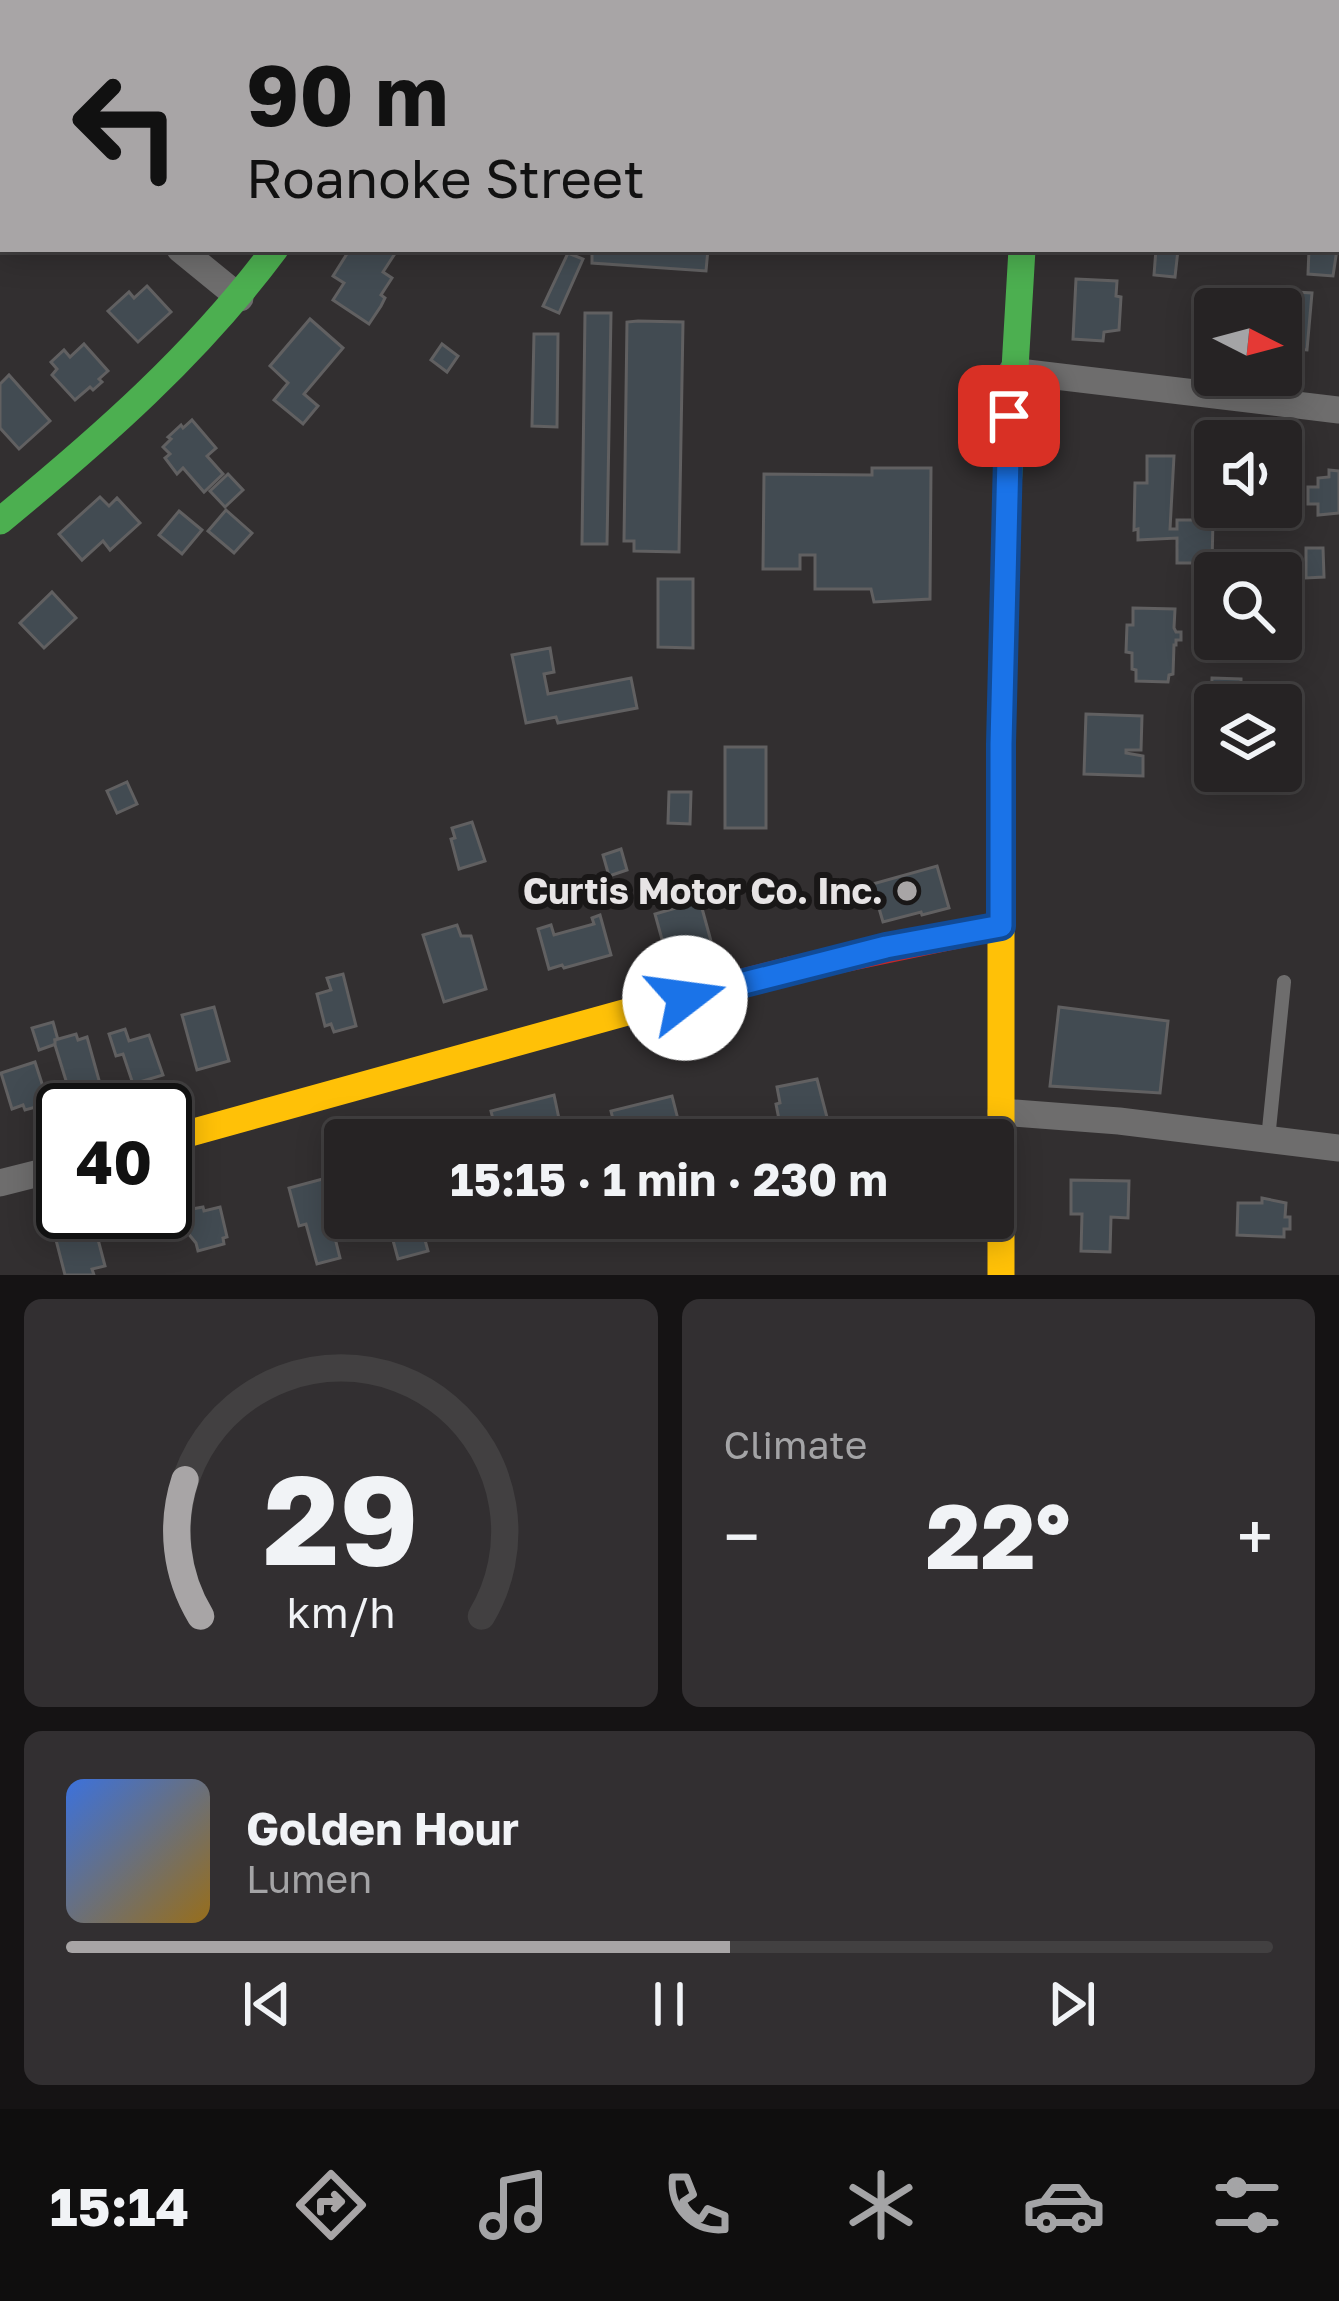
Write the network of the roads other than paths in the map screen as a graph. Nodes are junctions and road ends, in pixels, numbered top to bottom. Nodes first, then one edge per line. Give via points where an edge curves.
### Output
1 (184, 252) edge
2 (273, 252) edge
3 (1022, 252) edge
4 (240, 298) junction
5 (1012, 370) junction
6 (1339, 410) edge
7 (0, 520) edge
8 (1001, 926) junction
9 (1285, 982) dead end
10 (1001, 1112) junction
11 (192, 1133) edge
12 (1268, 1139) junction
13 (1339, 1148) edge
14 (36, 1174) edge
15 (0, 1184) edge
16 (1001, 1275) edge

1 - 4 street
2 - 4 street
3 - 5 street
4 - 7 street via 96,442
5 - 6 street
5 - 8 street
8 - 10 street
8 - 11 street via 776,973
9 - 12 lane
10 - 12 street
10 - 16 street
12 - 13 street
14 - 15 street

